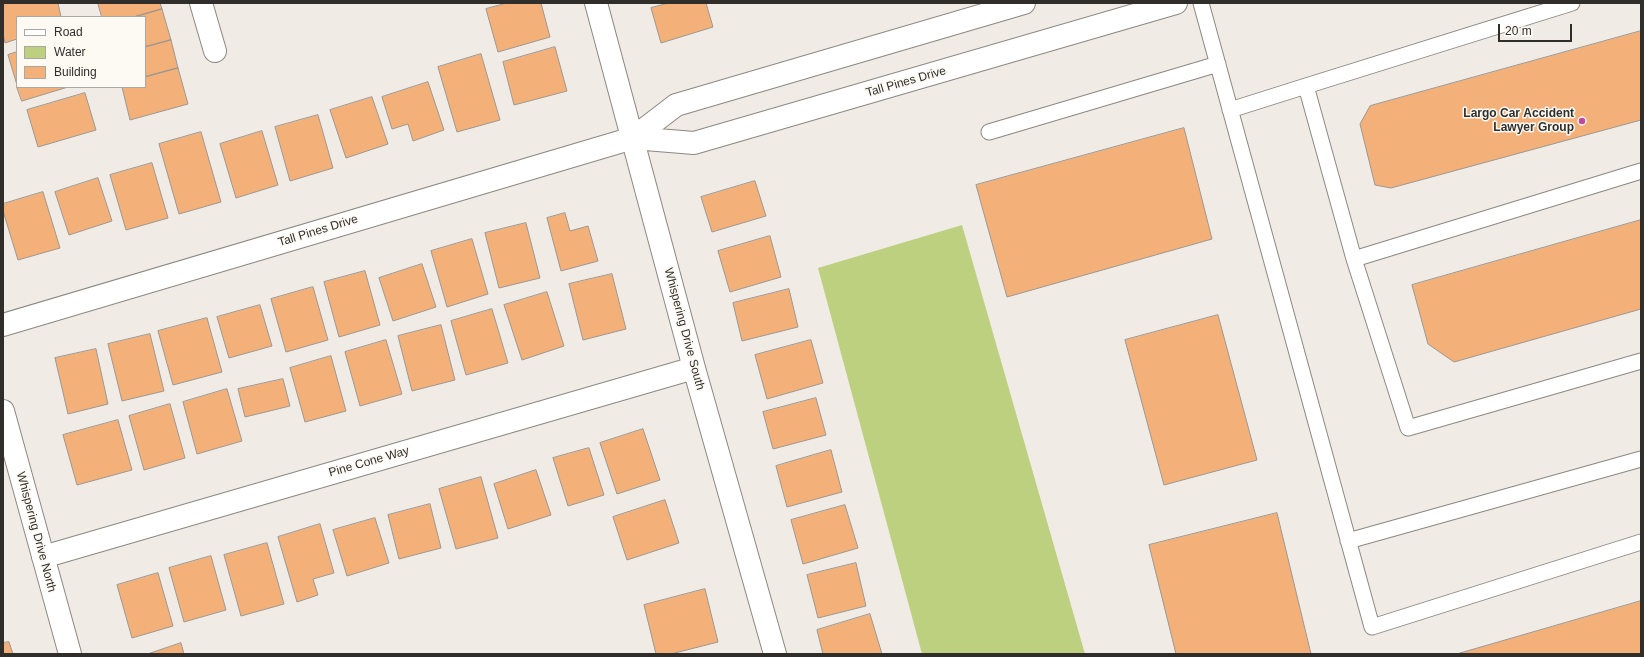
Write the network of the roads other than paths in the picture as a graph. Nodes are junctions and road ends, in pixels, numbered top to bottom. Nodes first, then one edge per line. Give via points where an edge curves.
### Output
1 (201, 3) edge
2 (596, 3) edge
3 (1024, 3) edge
4 (1176, 3) edge
5 (1201, 3) edge
6 (1572, 3) edge
7 (1133, 9) edge
8 (215, 51) dead end
9 (1218, 64) junction
10 (1306, 86) junction
11 (1230, 110) junction
12 (989, 132) dead end
13 (633, 138) junction
14 (1641, 171) edge
15 (1354, 259) junction
16 (3, 325) edge
17 (1641, 361) edge
18 (694, 368) junction
19 (3, 411) edge
20 (1641, 459) edge
21 (1348, 541) junction
22 (1641, 542) edge
23 (43, 557) junction
24 (70, 654) edge
25 (775, 654) edge

1 - 8 street
2 - 13 street, Whispering Drive South
3 - 13 street, Tall Pines Drive via 676,105
4 - 7 street, Tall Pines Drive
5 - 9 lane
6 - 10 lane
7 - 13 street, Tall Pines Drive via 694,143
9 - 11 lane
9 - 12 lane
10 - 11 lane
10 - 15 lane
11 - 21 lane
13 - 16 street, Tall Pines Drive
13 - 18 street, Whispering Drive South
14 - 15 lane
15 - 17 lane via 1408,428
18 - 23 street, Pine Cone Way
18 - 25 street, Whispering Drive South
19 - 23 street, Whispering Drive North
20 - 21 lane
21 - 22 lane via 1372,627
23 - 24 street, Whispering Drive North

